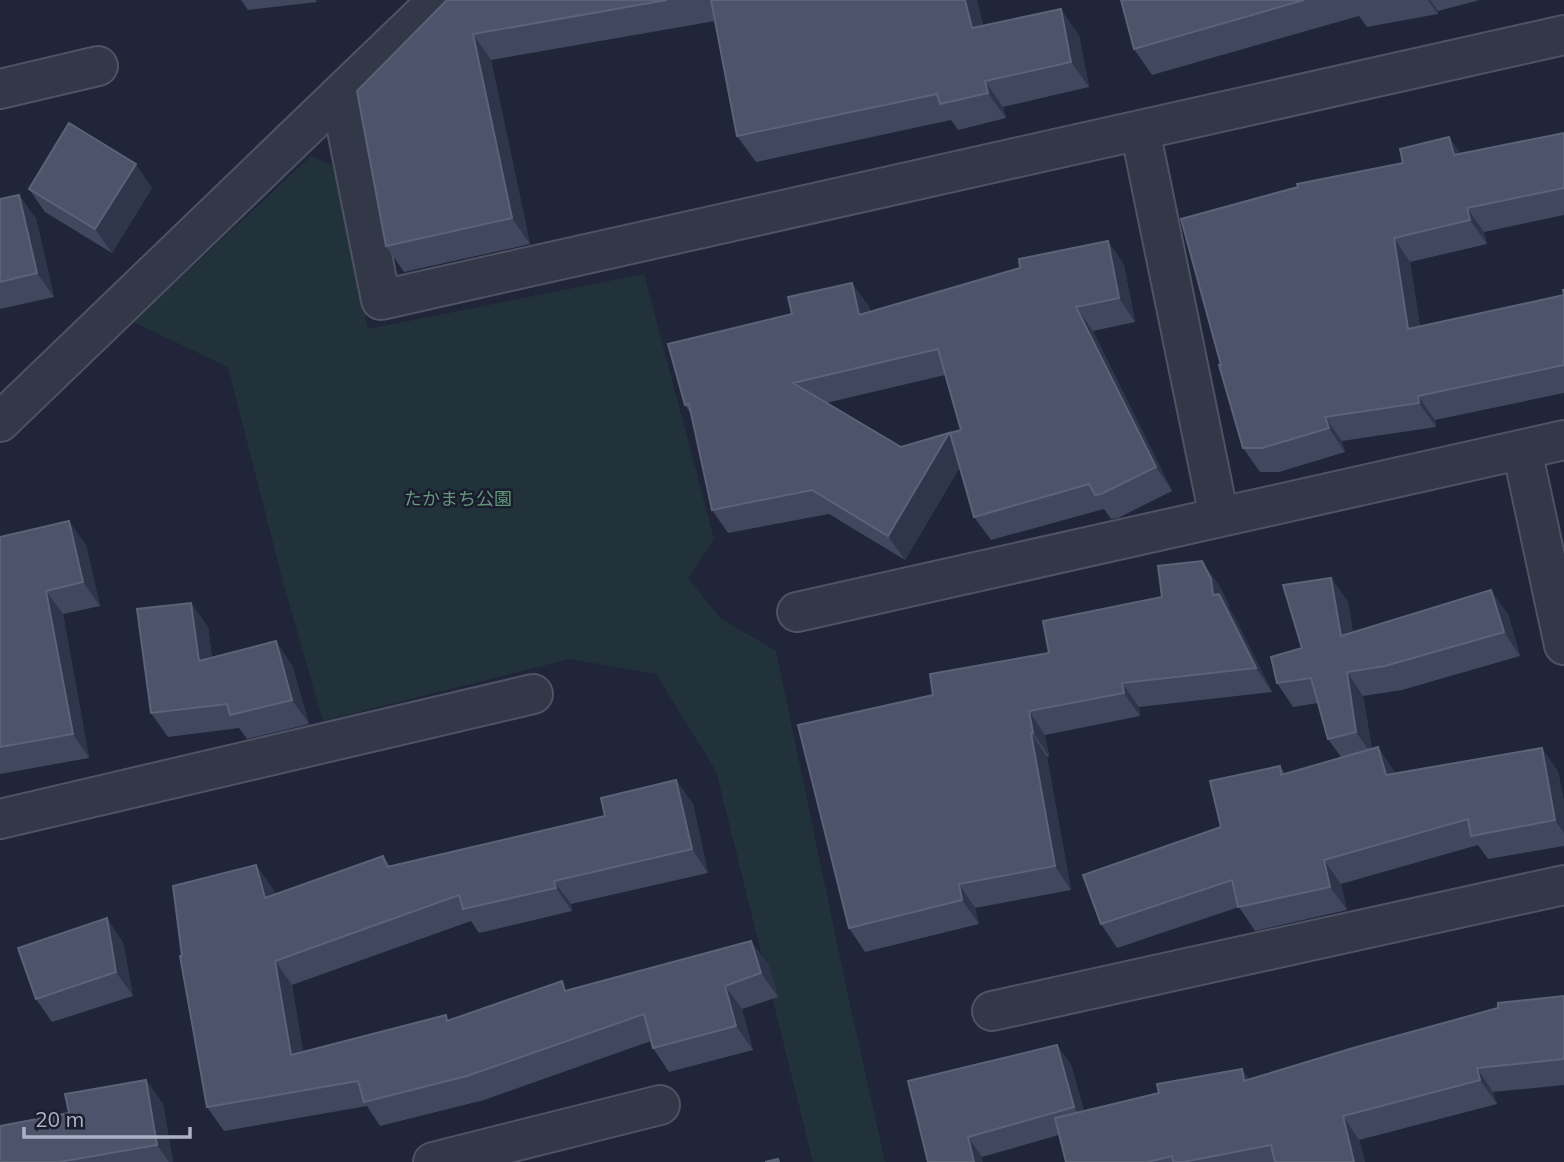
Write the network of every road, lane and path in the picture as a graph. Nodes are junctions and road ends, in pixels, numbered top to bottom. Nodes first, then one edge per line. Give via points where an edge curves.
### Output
1 (431, 3) edge
2 (1564, 35) edge
3 (98, 66) dead end
4 (0, 89) edge
5 (341, 94) junction
6 (1140, 130) junction
7 (0, 422) edge
8 (1564, 440) edge
9 (1522, 450) junction
10 (1219, 517) junction
11 (797, 611) dead end
12 (1564, 645) edge
13 (533, 694) dead end
14 (0, 819) edge
15 (1564, 885) edge
16 (992, 1011) dead end
17 (660, 1105) dead end
18 (433, 1162) edge

1 - 5 street
2 - 6 street
3 - 4 street
5 - 6 street via 381,300
5 - 7 street
6 - 10 street
8 - 9 street
9 - 10 street
9 - 12 street
10 - 11 street
13 - 14 street
15 - 16 street
17 - 18 street

